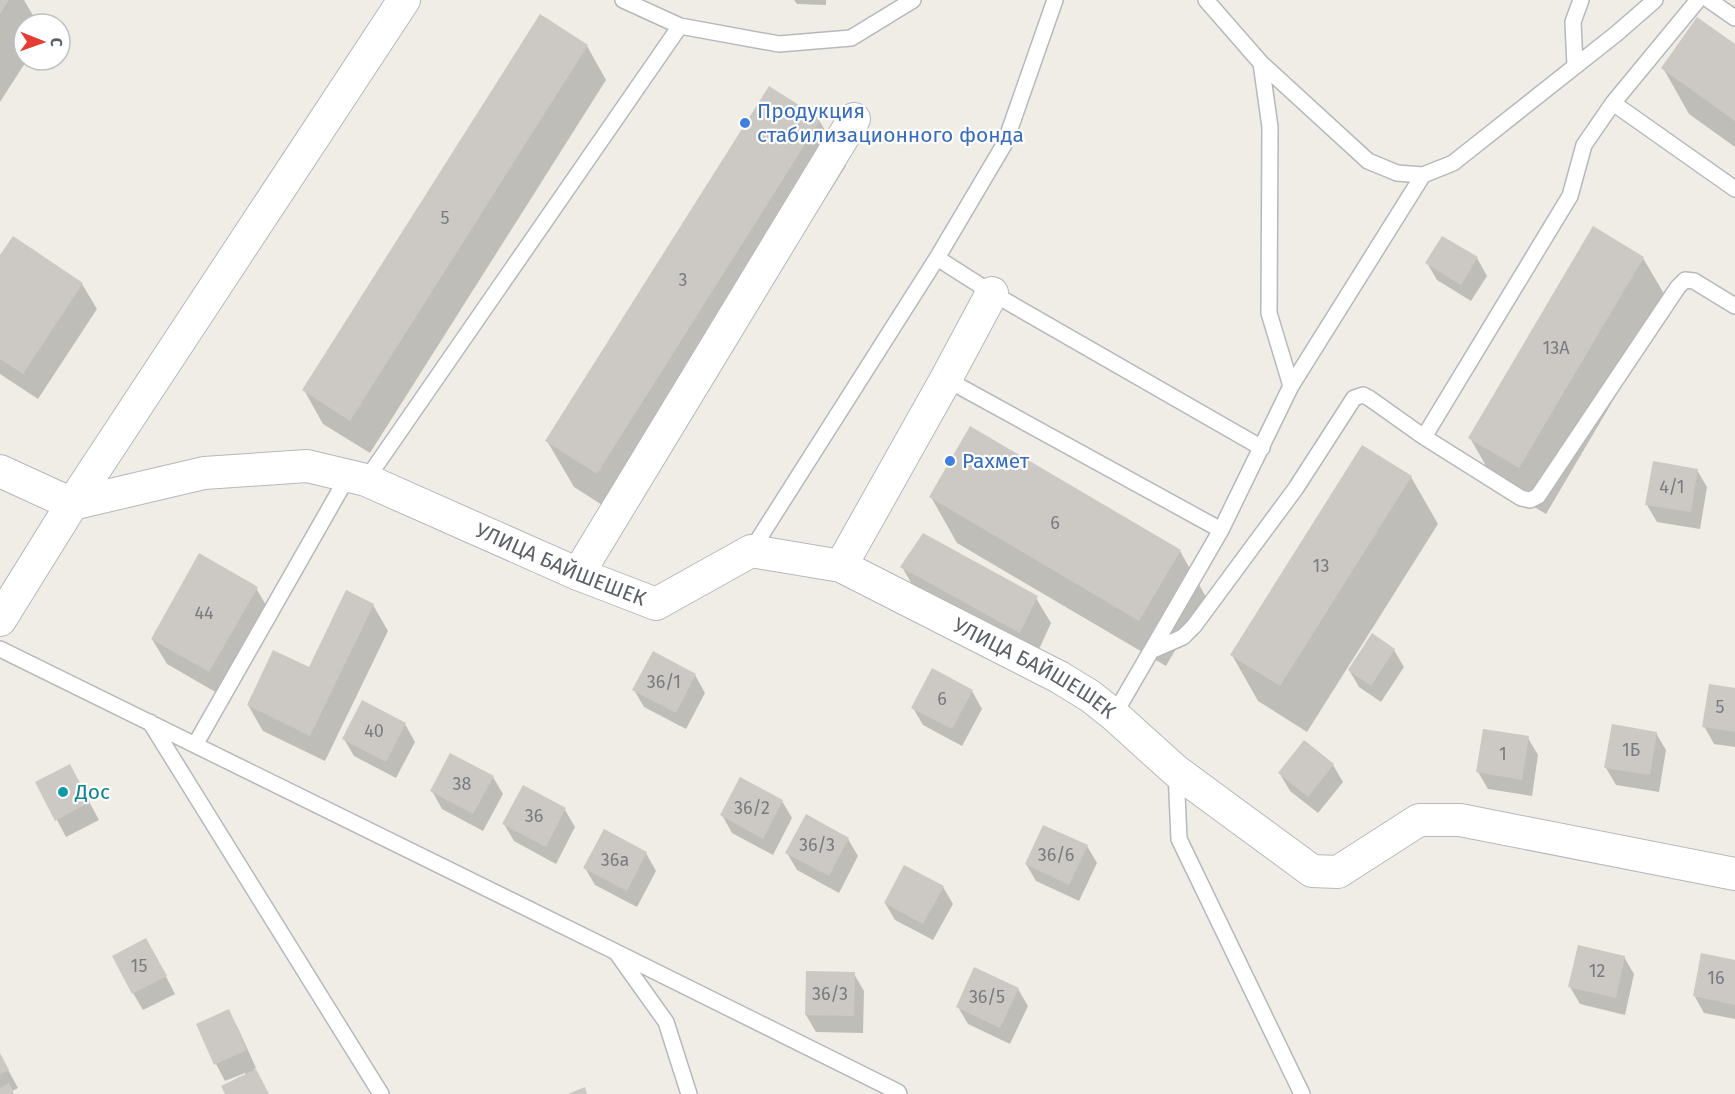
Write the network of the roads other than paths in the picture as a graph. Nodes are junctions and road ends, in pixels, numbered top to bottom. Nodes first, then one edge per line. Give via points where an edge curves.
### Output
1 (407, 0) edge
2 (623, 0) edge
3 (913, 0) edge
4 (1055, 0) edge
5 (1206, 0) edge
6 (1581, 0) edge
7 (1655, 0) edge
8 (1698, 0) edge
9 (1709, 0) edge
10 (1735, 18) edge
11 (680, 26) junction
12 (1261, 63) junction
13 (1575, 66) junction
14 (1613, 103) junction
15 (854, 119) dead end
16 (1423, 174) junction
17 (1735, 189) edge
18 (937, 258) junction
19 (992, 293) junction
20 (1735, 306) edge
21 (946, 379) junction
22 (1292, 386) junction
23 (1424, 437) junction
24 (1262, 448) junction
25 (0, 471) edge
26 (357, 478) junction
27 (72, 504) junction
28 (1221, 530) junction
29 (751, 551) junction
30 (841, 566) junction
31 (578, 574) junction
32 (0, 620) edge
33 (0, 649) edge
34 (1151, 651) junction
35 (1114, 715) junction
36 (150, 722) junction
37 (195, 745) junction
38 (1176, 771) junction
39 (1735, 874) edge
40 (616, 952) junction
41 (899, 1093) edge
42 (381, 1094) edge
43 (688, 1094) edge
44 (1302, 1094) edge

1 - 27 street
2 - 11 lane
3 - 11 lane via 851,38 779,44
4 - 18 lane via 1005,143
5 - 12 lane
6 - 13 lane via 1573,22
7 - 13 lane
8 - 14 lane
9 - 10 lane
11 - 26 lane
12 - 16 lane via 1368,161 1397,173
12 - 22 lane via 1270,128 1269,313
13 - 16 lane via 1453,163
14 - 17 lane
14 - 23 lane via 1584,145 1570,196
15 - 31 street
16 - 22 lane
18 - 19 lane
18 - 29 lane
19 - 21 street
19 - 24 lane
20 - 23 lane via 1694,281 1685,280 1538,496 1530,500
21 - 28 lane
21 - 30 street
22 - 24 lane
23 - 34 lane via 1369,398 1354,398 1296,488 1194,626 1183,638
24 - 28 lane
25 - 27 street
26 - 27 street, УЛИЦА БАЙШЕШЕК via 307,466 204,473
26 - 31 street, УЛИЦА БАЙШЕШЕК
26 - 37 lane
27 - 32 street
28 - 34 lane
29 - 30 street, УЛИЦА БАЙШЕШЕК
29 - 31 street, УЛИЦА БАЙШЕШЕК via 656,604
30 - 35 street, УЛИЦА БАЙШЕШЕК via 1059,677
33 - 36 lane
34 - 35 lane
35 - 38 street, УЛИЦА БАЙШЕШЕК
36 - 37 lane
36 - 42 lane
37 - 40 lane
38 - 39 street, УЛИЦА БАЙШЕШЕК via 1312,871 1338,872 1419,820 1431,819 1460,820
38 - 44 lane via 1179,839
40 - 41 lane
40 - 43 lane via 666,1022

